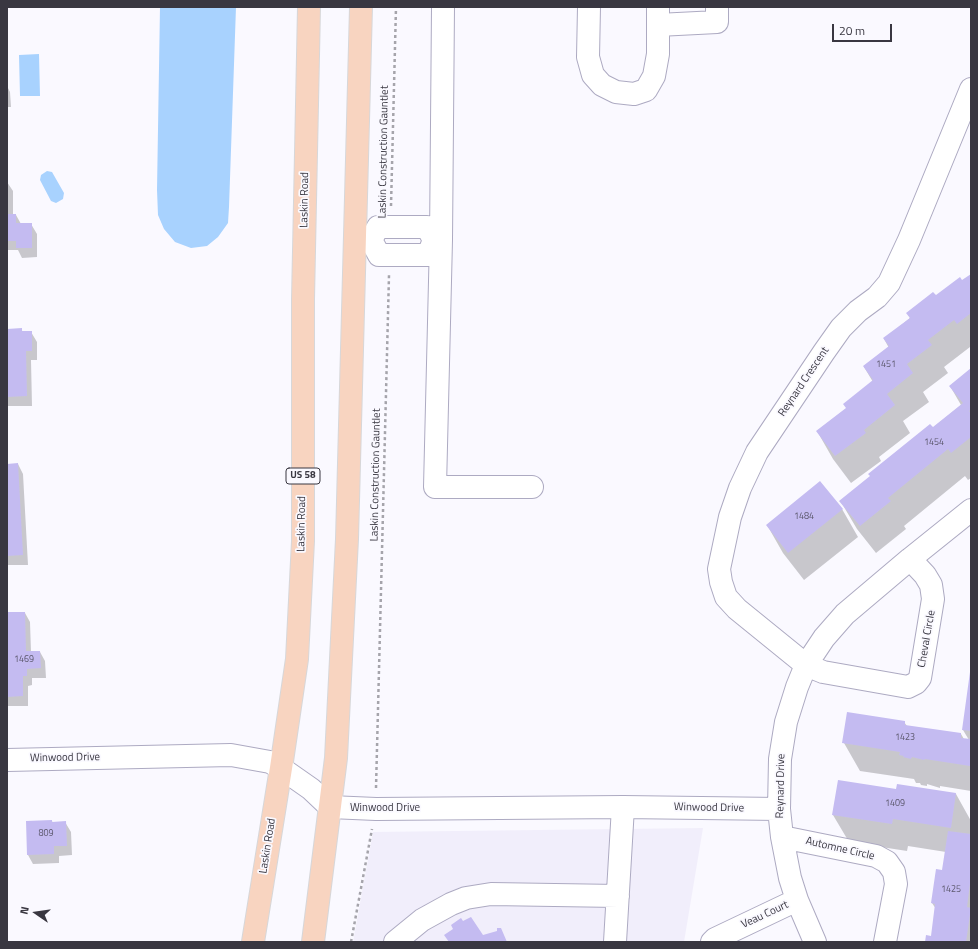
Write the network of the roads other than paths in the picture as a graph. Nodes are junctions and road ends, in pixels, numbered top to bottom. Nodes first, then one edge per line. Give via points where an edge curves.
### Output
1 (309, 7) edge
2 (361, 7) edge
3 (443, 7) edge
4 (589, 7) edge
5 (717, 7) edge
6 (658, 16) edge
7 (971, 89) edge
8 (363, 240) junction
9 (437, 240) junction
10 (532, 487) dead end
11 (971, 510) edge
12 (910, 559) junction
13 (806, 665) junction
14 (7, 760) edge
15 (281, 768) junction
16 (330, 807) junction
17 (624, 807) junction
18 (779, 809) junction
19 (782, 837) junction
20 (618, 896) junction
21 (797, 900) junction
22 (253, 942) edge
23 (313, 942) edge
24 (395, 942) edge
25 (615, 942) edge
26 (712, 942) edge
27 (815, 942) edge
28 (885, 942) edge

1 - 15 main road, Laskin Road / US 58 via 303,299 303,541 297,659
2 - 8 main road
3 - 9 street
4 - 6 street via 588,57 593,75 602,85 616,92 634,94 646,90 654,76 658,54
5 - 6 street via 717,22
7 - 13 street, Reynard Crescent via 889,283 877,297 841,328 824,352 757,452 740,488 730,518 720,569 726,597 736,609
8 - 9 street via 378,227 427,227
8 - 9 street via 379,255 428,255
8 - 16 main road via 336,758
9 - 10 street via 435,487
11 - 12 street, Reynard Drive
12 - 13 street, Reynard Drive via 844,614
12 - 13 street, Cheval Circle via 925,575 931,585 934,599 920,678 916,683 900,685 823,672
13 - 18 street, Reynard Drive via 786,722 780,759
14 - 15 street, Winwood Drive via 231,755 270,762
15 - 16 street, Winwood Drive
15 - 22 main road, Laskin Road / US 58
16 - 17 street, Winwood Drive
16 - 23 main road
17 - 18 street, Winwood Drive
17 - 20 street
18 - 19 street, Reynard Drive
19 - 21 street, Reynard Drive
19 - 28 street, Automne Circle via 876,856 886,862 894,872 896,884
20 - 24 street via 491,894 466,898 422,920
20 - 25 street
21 - 26 street, Veau Court
21 - 27 street, Reynard Drive

